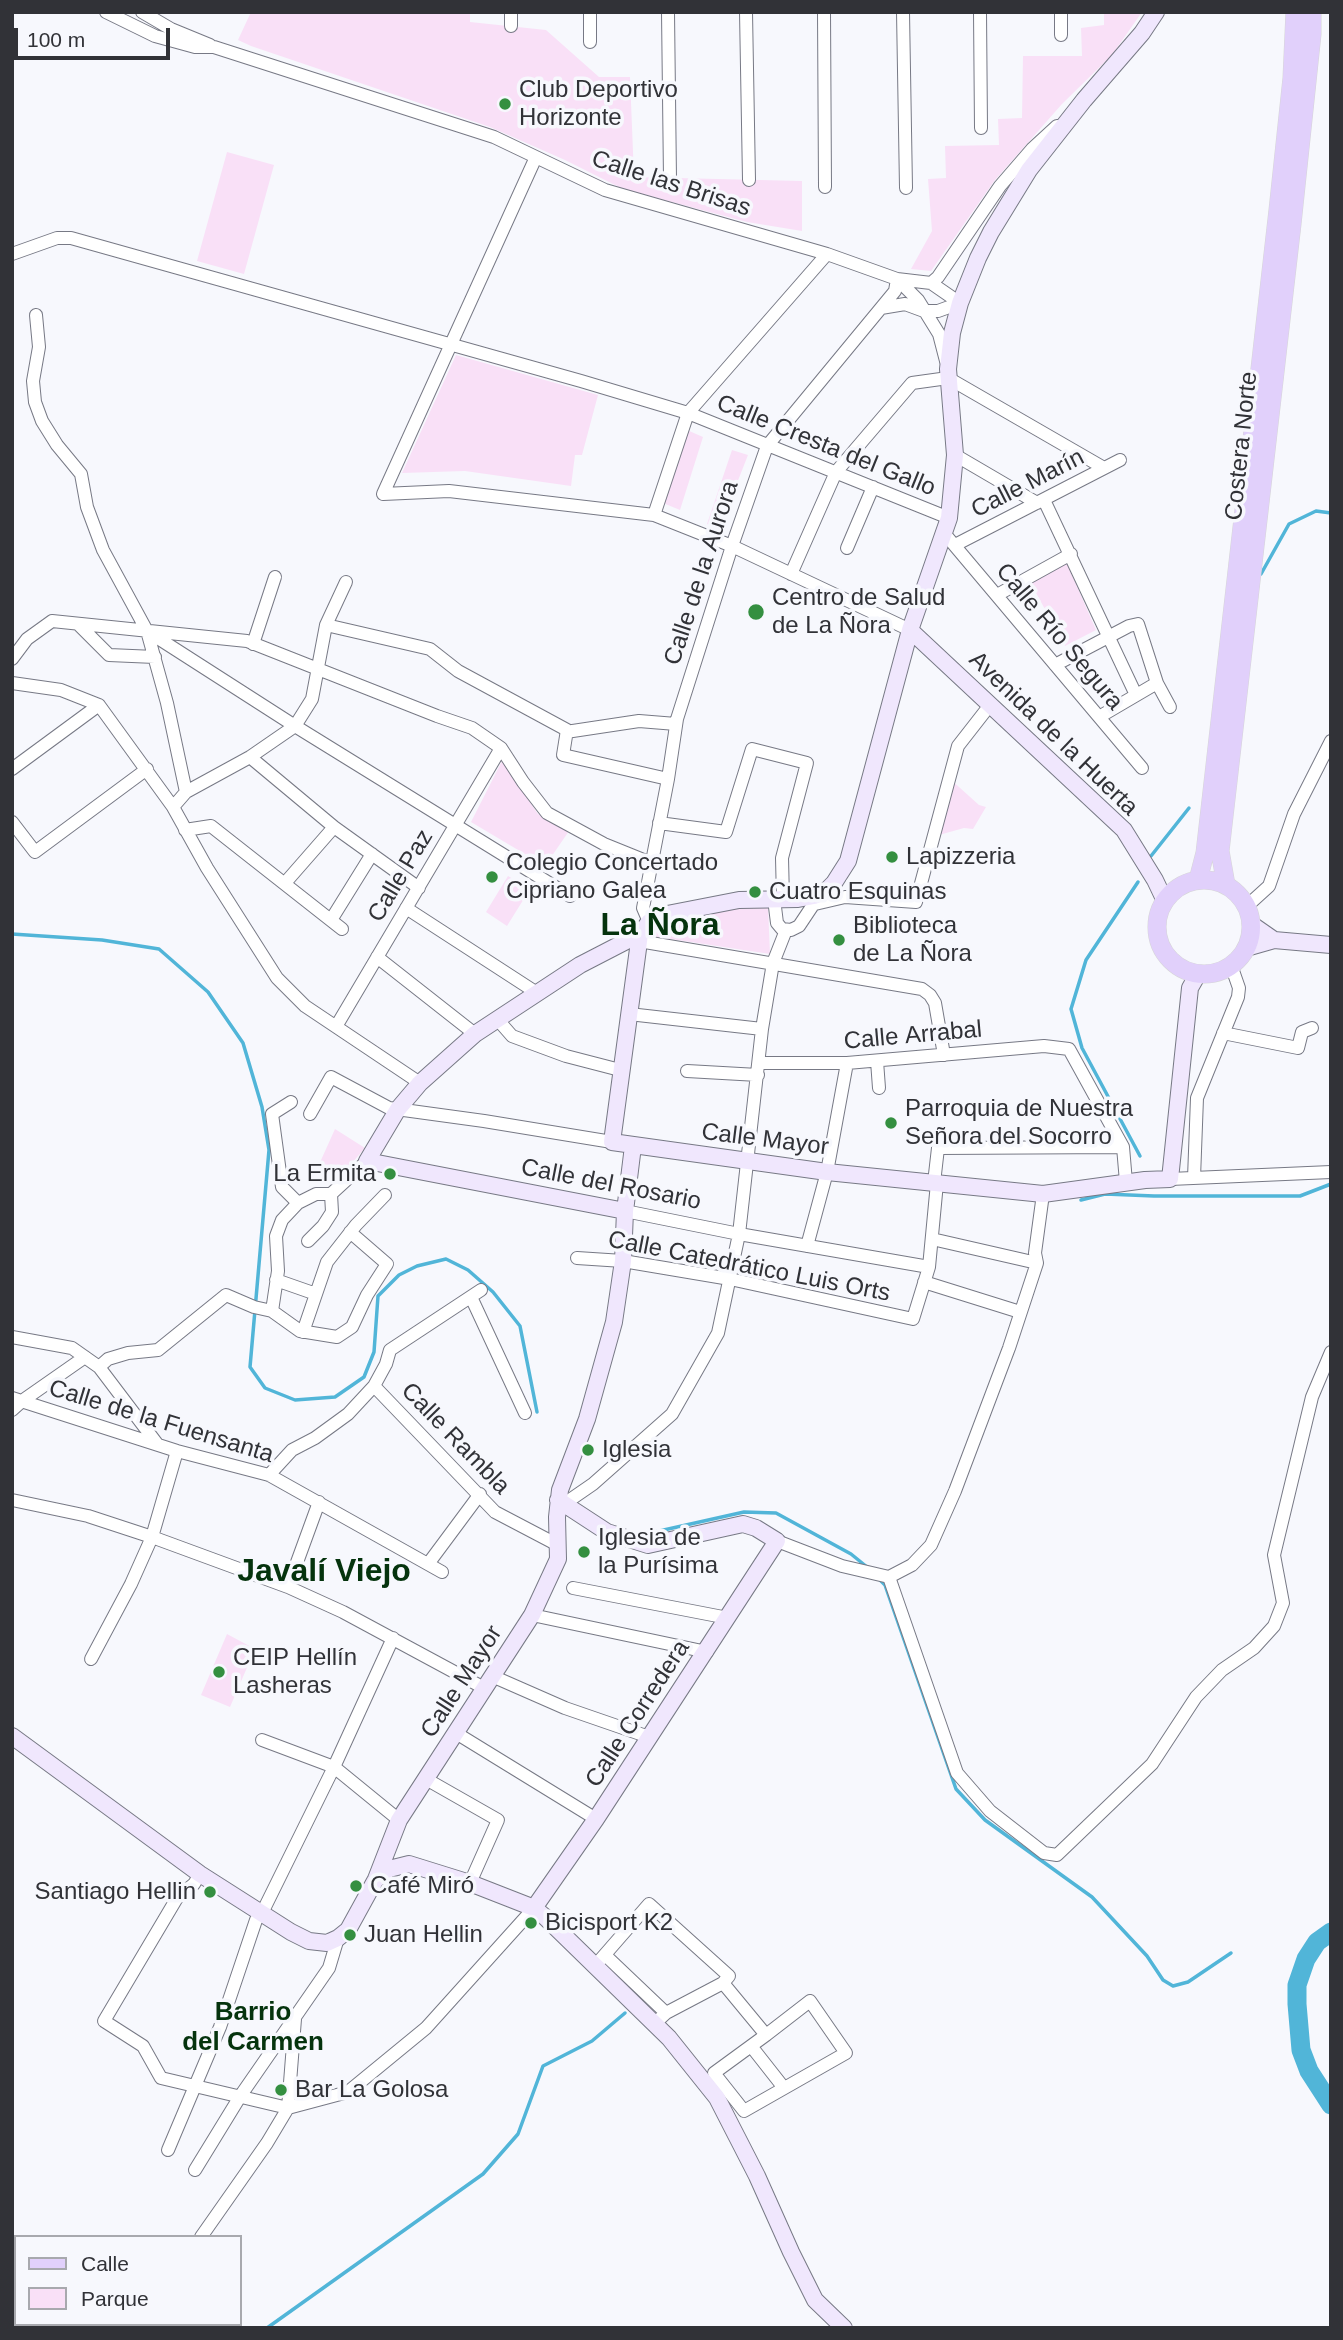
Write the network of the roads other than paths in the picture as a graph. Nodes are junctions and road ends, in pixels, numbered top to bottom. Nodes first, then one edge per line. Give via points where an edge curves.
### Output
1 (106, 12) edge
2 (142, 12) edge
3 (511, 12) edge
4 (590, 12) edge
5 (668, 12) edge
6 (746, 12) edge
7 (824, 12) edge
8 (903, 12) edge
9 (980, 12) edge
10 (1060, 12) edge
11 (1156, 12) edge
12 (1295, 12) edge
13 (1312, 12) edge
14 (162, 18) edge
15 (512, 26) dead end
16 (1061, 36) dead end
17 (590, 42) dead end
18 (214, 47) junction
19 (1084, 100) junction
20 (981, 128) dead end
21 (536, 157) junction
22 (670, 179) dead end
23 (749, 180) dead end
24 (825, 187) dead end
25 (906, 188) dead end
26 (12, 254) edge
27 (827, 254) junction
28 (897, 279) junction
29 (931, 283) junction
30 (960, 303) junction
31 (881, 309) junction
32 (924, 311) junction
33 (36, 315) dead end
34 (450, 344) junction
35 (948, 373) junction
36 (688, 413) junction
37 (767, 446) junction
38 (955, 455) junction
39 (1120, 460) dead end
40 (1104, 468) junction
41 (836, 472) junction
42 (873, 487) junction
43 (1041, 501) junction
44 (654, 515) junction
45 (949, 532) junction
46 (732, 546) junction
47 (847, 548) dead end
48 (1070, 554) junction
49 (791, 574) junction
50 (275, 578) dead end
51 (346, 582) dead end
52 (997, 595) junction
53 (78, 624) junction
54 (326, 625) junction
55 (910, 630) junction
56 (147, 631) junction
57 (1109, 636) junction
58 (253, 644) junction
59 (155, 657) junction
60 (12, 659) edge
61 (1055, 665) junction
62 (317, 670) junction
63 (12, 683) edge
64 (1157, 683) junction
65 (1136, 695) junction
66 (99, 705) junction
67 (990, 705) junction
68 (1170, 707) dead end
69 (1099, 717) junction
70 (676, 724) junction
71 (295, 726) junction
72 (567, 731) junction
73 (1331, 741) edge
74 (501, 748) junction
75 (250, 757) junction
76 (1142, 768) dead end
77 (12, 769) edge
78 (147, 769) junction
79 (668, 779) junction
80 (186, 792) junction
81 (173, 807) junction
82 (12, 822) edge
83 (659, 823) junction
84 (456, 825) junction
85 (334, 827) junction
86 (185, 830) junction
87 (372, 854) junction
88 (651, 863) junction
89 (1198, 880) junction
90 (285, 883) junction
91 (834, 883) junction
92 (1226, 885) junction
93 (419, 888) junction
94 (1169, 895) junction
95 (570, 896) dead end
96 (845, 897) junction
97 (785, 899) junction
98 (817, 899) junction
99 (1247, 905) junction
100 (406, 908) junction
101 (804, 918) junction
102 (331, 920) junction
103 (1251, 924) junction
104 (342, 929) dead end
105 (786, 930) junction
106 (643, 933) junction
107 (1273, 940) junction
108 (1331, 945) edge
109 (1246, 948) junction
110 (377, 957) junction
111 (773, 963) junction
112 (1231, 965) junction
113 (1198, 974) junction
114 (537, 993) junction
115 (629, 1014) junction
116 (498, 1020) junction
117 (337, 1026) junction
118 (1312, 1028) dead end
119 (762, 1029) junction
120 (1223, 1033) junction
121 (475, 1034) junction
122 (944, 1055) junction
123 (877, 1061) junction
124 (847, 1063) junction
125 (759, 1069) junction
126 (620, 1070) junction
127 (687, 1071) dead end
128 (419, 1083) junction
129 (879, 1088) dead end
130 (291, 1102) dead end
131 (398, 1109) junction
132 (310, 1114) dead end
133 (611, 1142) junction
134 (633, 1146) junction
135 (1123, 1147) junction
136 (367, 1161) junction
137 (748, 1162) junction
138 (827, 1172) junction
139 (1331, 1172) edge
140 (1194, 1178) junction
141 (1170, 1179) junction
142 (1126, 1182) junction
143 (935, 1183) junction
144 (331, 1194) junction
145 (1043, 1194) junction
146 (385, 1195) dead end
147 (298, 1203) junction
148 (625, 1211) junction
149 (350, 1233) junction
150 (738, 1234) junction
151 (932, 1239) junction
152 (308, 1241) dead end
153 (807, 1246) junction
154 (577, 1258) dead end
155 (623, 1261) junction
156 (1037, 1264) junction
157 (929, 1267) junction
158 (730, 1279) junction
159 (276, 1280) junction
160 (924, 1282) junction
161 (316, 1294) junction
162 (272, 1311) junction
163 (1020, 1312) junction
164 (303, 1332) junction
165 (12, 1337) edge
166 (1331, 1352) edge
167 (85, 1357) junction
168 (99, 1367) junction
169 (374, 1386) junction
170 (15, 1403) edge
171 (525, 1413) dead end
172 (158, 1445) junction
173 (177, 1451) junction
174 (269, 1475) junction
175 (480, 1494) junction
176 (12, 1500) edge
177 (319, 1502) junction
178 (561, 1502) junction
179 (152, 1537) junction
180 (777, 1541) junction
181 (556, 1544) junction
182 (428, 1564) junction
183 (442, 1572) dead end
184 (889, 1577) junction
185 (288, 1587) junction
186 (573, 1588) dead end
187 (532, 1615) junction
188 (728, 1618) junction
189 (393, 1638) junction
190 (707, 1652) junction
191 (91, 1659) dead end
192 (488, 1682) junction
193 (456, 1733) junction
194 (12, 1736) edge
195 (649, 1737) junction
196 (261, 1740) dead end
197 (334, 1767) junction
198 (426, 1779) junction
199 (596, 1819) junction
200 (400, 1820) junction
201 (393, 1840) junction
202 (410, 1864) junction
203 (200, 1874) junction
204 (376, 1879) junction
205 (470, 1884) junction
206 (534, 1909) junction
207 (262, 1913) junction
208 (338, 1938) junction
209 (600, 1961) junction
210 (726, 1980) junction
211 (295, 2018) junction
212 (660, 2019) junction
213 (766, 2035) junction
214 (751, 2046) junction
215 (197, 2086) junction
216 (784, 2088) junction
217 (241, 2095) junction
218 (288, 2108) junction
219 (168, 2150) dead end
220 (195, 2170) dead end
221 (202, 2235) edge
222 (844, 2328) edge

1 - 18 street, Calle las Brisas via 155,36
2 - 14 street
3 - 15 street
4 - 17 street
5 - 22 street
6 - 23 street
7 - 24 street
8 - 25 street
9 - 20 street
10 - 16 street
11 - 19 street
12 - 89 main road, Costera Norte via 1278,210 1205,853
13 - 92 main road, Costera Norte via 1220,851
14 - 18 street
18 - 21 street, Calle las Brisas via 494,137
19 - 29 street via 1000,186
19 - 30 street via 1029,170 991,232
21 - 27 street, Calle las Brisas via 605,190
21 - 34 street
26 - 34 street, Calle Cresta del Gallo via 57,238 71,238
27 - 28 street, Calle las Brisas
27 - 36 street
28 - 29 street
28 - 31 street, Calle de la Aurora via 895,291
28 - 32 street
29 - 30 street
30 - 32 street
30 - 35 street
31 - 32 street via 905,304
31 - 37 street, Calle de la Aurora
32 - 35 street via 939,334
33 - 56 street via 35,402 57,445 81,474 103,550
34 - 36 street, Calle Cresta del Gallo
34 - 44 street via 383,494 449,491
35 - 38 street
35 - 40 street
35 - 41 street via 912,383
36 - 37 street, Calle Cresta del Gallo
36 - 44 street
37 - 41 street, Calle Cresta del Gallo
37 - 46 street, Calle de la Aurora
38 - 43 street
38 - 45 street
39 - 40 street, Calle Marín
40 - 43 street, Calle Marín
41 - 42 street, Calle Cresta del Gallo
41 - 49 street
42 - 45 street, Calle Cresta del Gallo
42 - 47 street
43 - 45 street, Calle Marín
43 - 48 street
44 - 46 street
45 - 52 street, Calle Río Segura
45 - 55 street
46 - 49 street
46 - 70 street, Calle de la Aurora
48 - 52 street
48 - 57 street
49 - 55 street
50 - 58 street
51 - 54 street
52 - 61 street, Calle Río Segura
53 - 56 street
53 - 59 street via 109,655
53 - 60 street via 52,621 27,639
54 - 62 street
54 - 72 street via 430,649 458,671
55 - 67 street, Avenida de la Huerta
55 - 91 street via 850,854
56 - 58 street
56 - 59 street
56 - 71 street
57 - 61 street
57 - 64 street via 1138,624
57 - 65 street
58 - 62 street
59 - 80 street
61 - 69 street, Calle Río Segura
62 - 71 street via 313,699
62 - 74 street via 472,727
63 - 66 street via 61,690
64 - 65 street
64 - 68 street
65 - 69 street
66 - 77 street
66 - 78 street
67 - 94 street, Avenida de la Huerta via 1124,830
67 - 96 street via 958,746 916,902
69 - 76 street, Calle Río Segura
70 - 72 street via 639,721
70 - 79 street, Calle de la Aurora
71 - 75 street
71 - 84 street
72 - 79 street via 563,755
73 - 99 street via 1294,814 1269,886
74 - 84 street, Calle Paz
74 - 88 street via 547,813 604,845
75 - 80 street
75 - 85 street
78 - 81 street
78 - 82 street via 36,852
79 - 83 street, Calle de la Aurora
80 - 81 street
81 - 86 street
83 - 88 street, Calle de la Aurora
83 - 97 street via 726,832 752,749 807,763 782,858
84 - 93 street, Calle Paz
84 - 95 street
85 - 87 street
85 - 90 street
86 - 90 street via 211,826
86 - 117 street via 277,978 305,1006
87 - 93 street
87 - 102 street
88 - 106 street, Calle de la Aurora
89 - 92 main road
89 - 94 main road
90 - 102 street
91 - 96 street
91 - 98 street
92 - 99 main road
93 - 100 street, Calle Paz
94 - 113 main road via 1157,919 1161,947 1173,962
96 - 98 street
97 - 98 street
97 - 101 street via 804,909
97 - 105 street via 775,920
97 - 106 street via 739,900 662,915
98 - 101 street
99 - 103 main road
100 - 110 street, Calle Paz
100 - 114 street
101 - 105 street via 795,929
102 - 104 street
103 - 107 street
103 - 109 main road
105 - 111 street
106 - 111 street
106 - 114 street
106 - 115 street
107 - 108 street
107 - 109 street
109 - 112 main road
110 - 117 street, Calle Paz
110 - 121 street
111 - 119 street
111 - 122 street via 922,989 935,1003
112 - 113 main road
112 - 120 street via 1238,997
113 - 141 street via 1190,988
114 - 116 street
115 - 119 street
115 - 126 street
116 - 121 street
116 - 126 street via 512,1036
117 - 128 street
118 - 120 street via 1302,1032 1298,1048
119 - 125 street
120 - 140 street via 1197,1098
121 - 128 street
122 - 123 street, Calle Arrabal
122 - 135 street, Calle Arrabal via 1044,1045 1069,1049
123 - 124 street, Calle Arrabal
123 - 129 street
124 - 125 street, Calle Arrabal
124 - 138 street
125 - 127 street, Calle Arrabal
125 - 137 street
126 - 133 street
128 - 131 street
130 - 147 street via 272,1114 282,1187
131 - 132 street, Calle Mayor via 331,1077
131 - 133 street, Calle Mayor
131 - 136 street
133 - 134 street, Calle Mayor
134 - 137 street, Calle Mayor
134 - 148 street, Calle Mayor
135 - 142 street
135 - 143 street via 939,1148
136 - 144 street
136 - 148 street, Calle del Rosario
137 - 138 street, Calle Mayor
137 - 150 street
138 - 143 street, Calle Mayor
138 - 153 street
139 - 140 street
140 - 141 street
141 - 142 street, Calle Mayor
142 - 145 street, Calle Mayor
143 - 145 street, Calle Mayor
143 - 151 street
144 - 147 street via 316,1194
144 - 152 street via 332,1212
145 - 156 street
146 - 149 street
147 - 159 street via 282,1220 276,1237
148 - 150 street, Calle del Rosario
148 - 155 street, Calle Mayor
149 - 161 street via 327,1262
149 - 164 street via 387,1264 352,1327 337,1337
150 - 153 street, Calle del Rosario
150 - 158 street
151 - 156 street
151 - 157 street
153 - 157 street, Calle del Rosario
154 - 155 street, Calle Catedrático Luis Orts
155 - 158 street, Calle Catedrático Luis Orts
155 - 178 street, Calle Mayor via 614,1322 587,1419 560,1490
156 - 163 street
157 - 160 street
158 - 160 street, Calle Catedrático Luis Orts via 913,1319
158 - 178 street via 719,1333 672,1414 593,1484
159 - 161 street
159 - 162 street
160 - 163 street
161 - 164 street
162 - 164 street
162 - 168 street via 226,1295 158,1350 128,1353
163 - 184 street via 931,1545 912,1565
165 - 167 street via 72,1348
166 - 184 street via 1311,1397 1274,1555 1283,1603 1275,1626 1196,1697 1152,1764 1057,1855 1044,1853 990,1811 957,1773
167 - 168 street
167 - 170 street
168 - 172 street
169 - 171 street via 390,1350 476,1294
169 - 174 street, Calle Rambla via 348,1414 292,1450
169 - 175 street, Calle Rambla
170 - 172 street, Calle de la Fuensanta
172 - 173 street, Calle de la Fuensanta
173 - 174 street, Calle de la Fuensanta
173 - 179 street
174 - 177 street, Calle de la Fuensanta
175 - 181 street, Calle Rambla via 495,1512
175 - 182 street
176 - 179 street via 88,1516
177 - 182 street, Calle de la Fuensanta
177 - 185 street
178 - 180 street via 607,1532 648,1545 743,1524
178 - 181 street, Calle Mayor
179 - 185 street
179 - 191 street
180 - 184 street via 842,1566
180 - 188 street, Calle Corredera
181 - 187 street, Calle Mayor via 558,1559
182 - 183 street, Calle de la Fuensanta
185 - 189 street
186 - 188 street
187 - 190 street
187 - 192 street, Calle Mayor
188 - 190 street, Calle Corredera
189 - 192 street
189 - 197 street
190 - 195 street, Calle Corredera
192 - 193 street, Calle Mayor
192 - 195 street
193 - 198 street, Calle Mayor
193 - 199 street
194 - 203 street
195 - 199 street, Calle Corredera
196 - 197 street
197 - 200 street
197 - 207 street
198 - 200 street, Calle Mayor
198 - 205 street via 498,1820
199 - 206 street, Calle Corredera
200 - 201 street, Calle Mayor
201 - 202 street
201 - 204 street, Calle Mayor
202 - 204 street via 389,1869
202 - 205 street
203 - 207 street
203 - 215 street via 177,1898 104,2021 143,2046 161,2078
204 - 208 street, Calle Mayor via 348,1930
205 - 206 street
206 - 209 street
206 - 218 street via 426,2028 348,2092
207 - 208 street via 309,1941 327,1943
207 - 215 street
208 - 211 street via 329,1968
209 - 210 street via 649,1904
209 - 212 street
210 - 212 street
210 - 213 street
211 - 217 street
211 - 218 street
212 - 222 street via 669,2038 717,2098 815,2300
213 - 214 street
213 - 216 street via 810,2001 846,2053
214 - 216 street
214 - 216 street via 714,2073 744,2111
215 - 217 street
215 - 219 street
217 - 218 street
217 - 220 street
218 - 221 street

